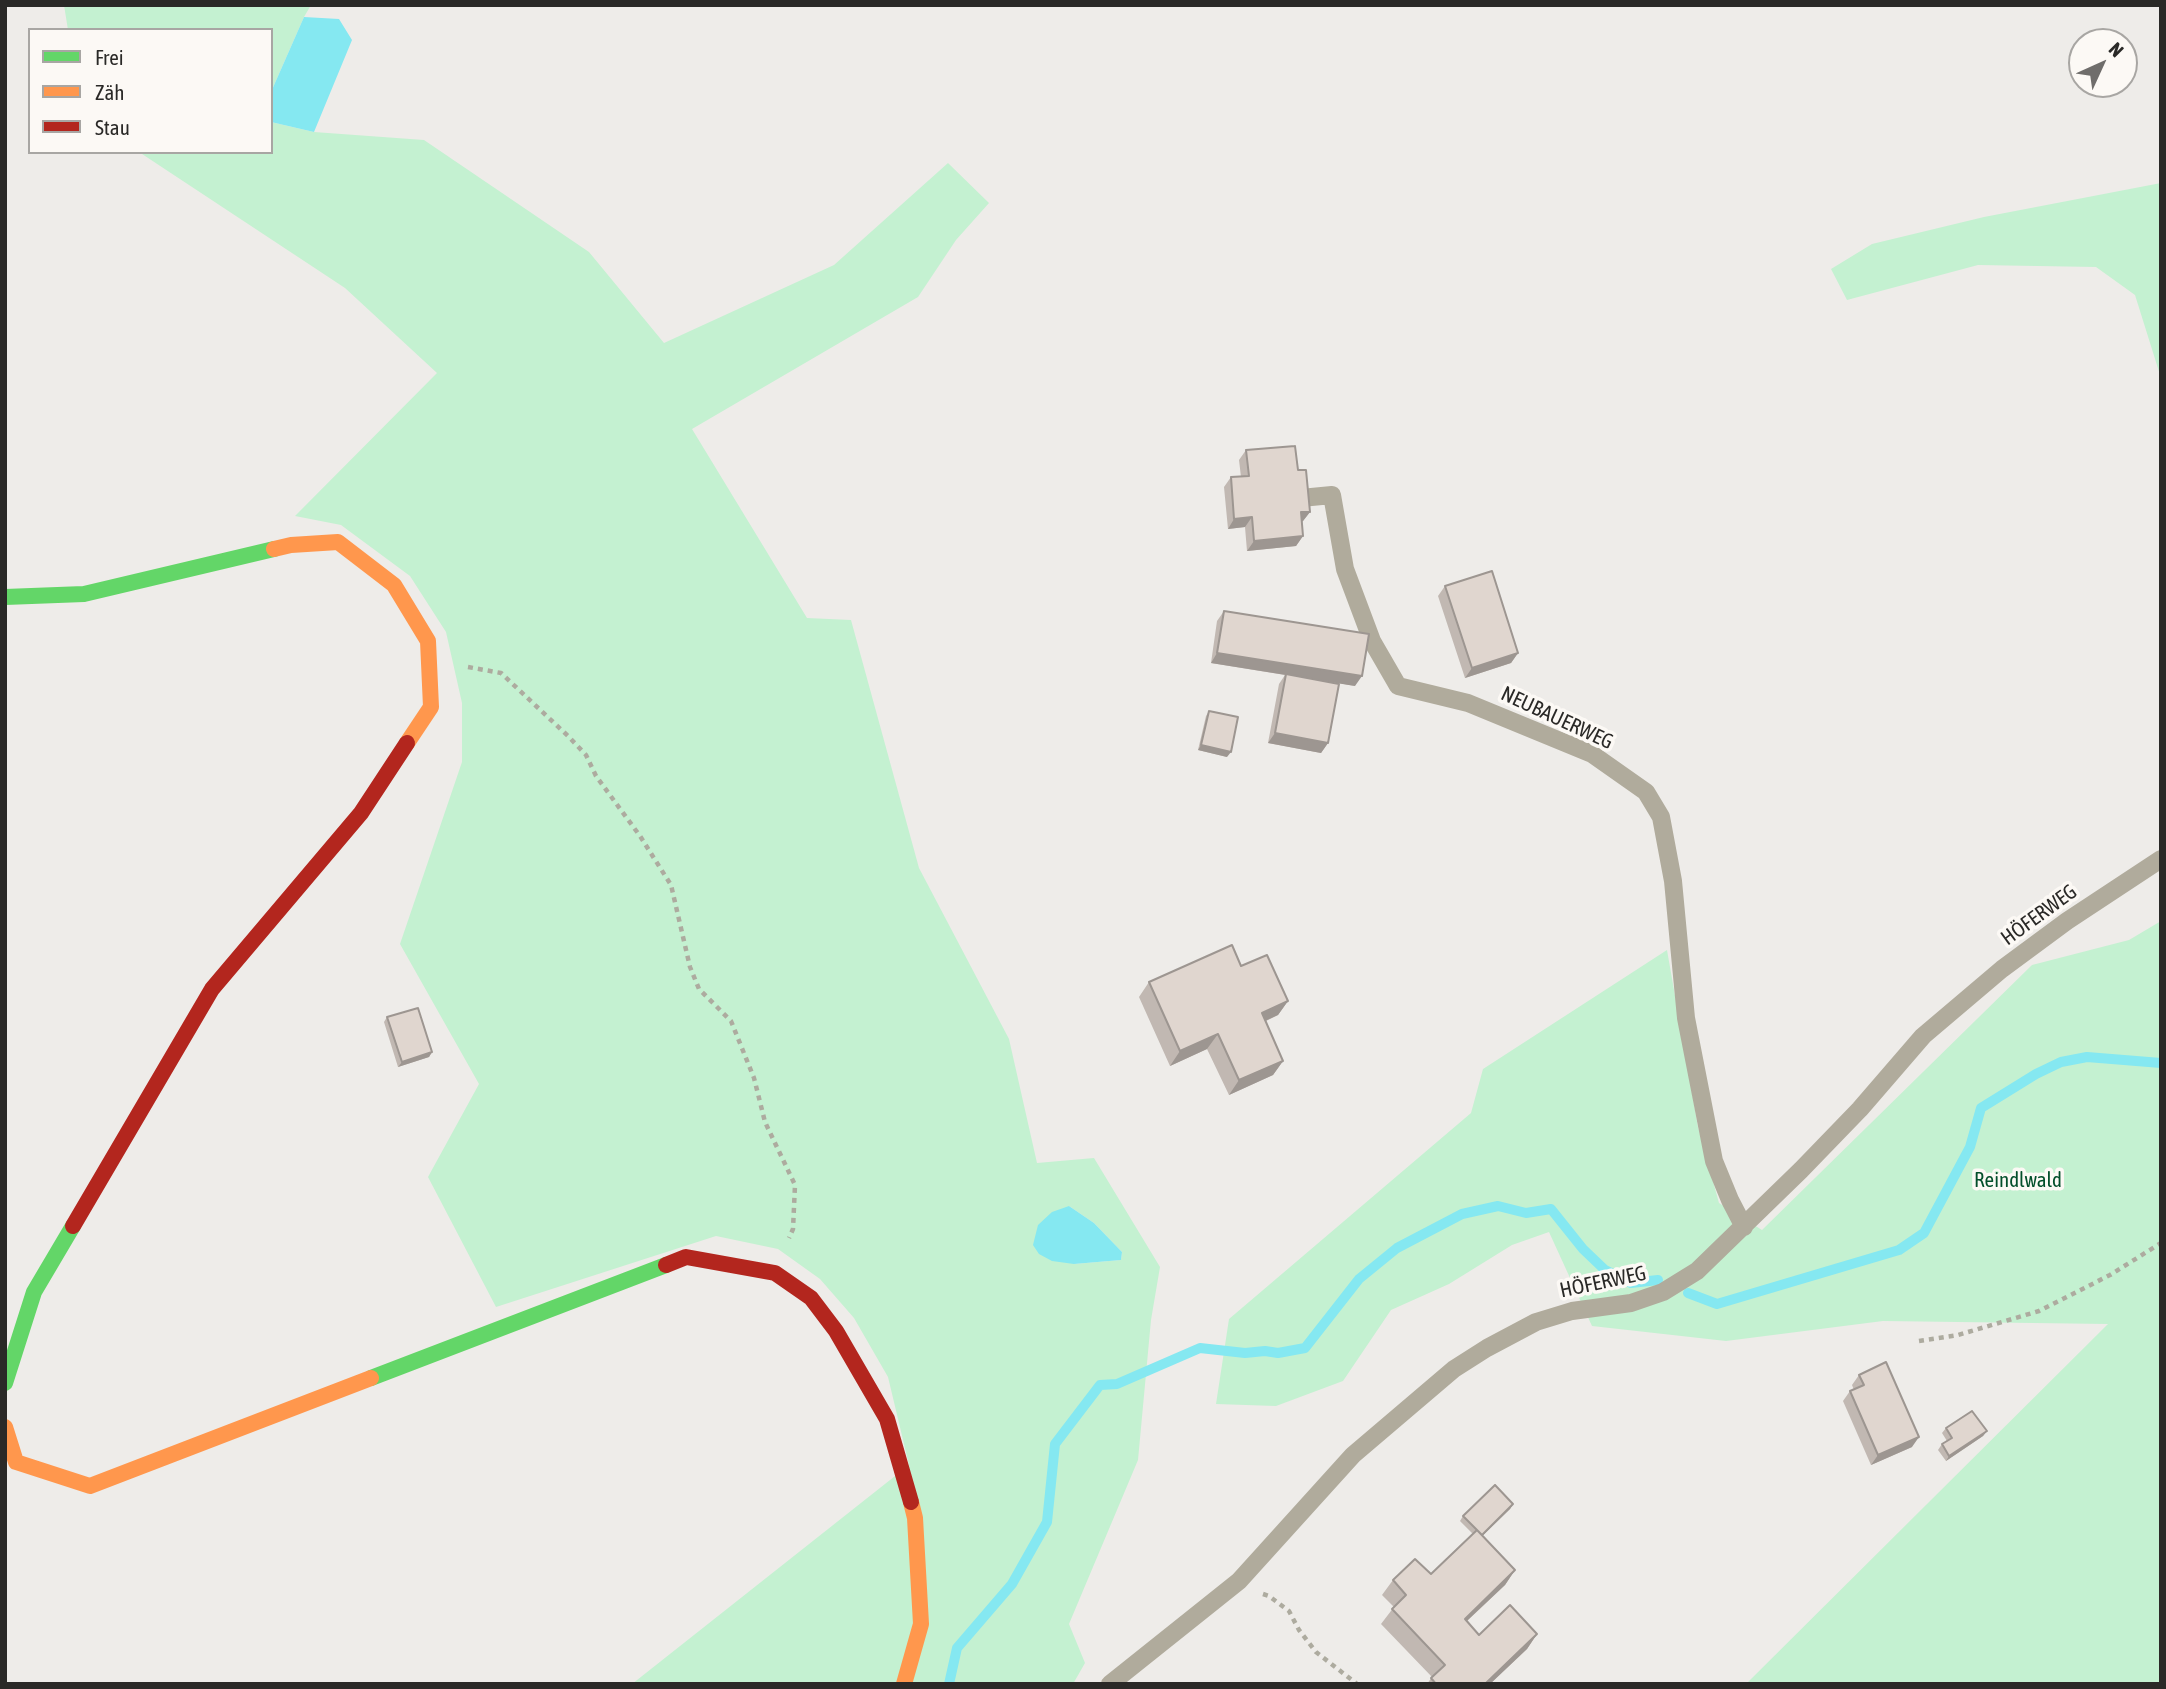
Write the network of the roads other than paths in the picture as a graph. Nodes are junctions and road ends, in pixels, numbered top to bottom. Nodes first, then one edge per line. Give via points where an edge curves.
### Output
1 (1301, 498) edge
2 (5, 597) edge
3 (2161, 859) edge
4 (1744, 1227) junction
5 (5, 1383) edge
6 (5, 1427) edge
7 (904, 1684) edge
8 (1110, 1684) edge

1 - 4 lane, NEUBAUERWEG via 1332,495 1345,569 1372,641 1398,686 1468,703 1592,754 1646,792 1661,817 1673,881 1686,1018 1711,1148
2 - 5 street via 84,594 291,545 338,542 394,585 428,641 431,707 361,813 212,989 34,1292
3 - 4 lane, HÖFERWEG via 1972,992 1923,1036 1860,1109
4 - 8 lane, HÖFERWEG via 1698,1271 1663,1292 1631,1303 1551,1316 1454,1369 1353,1455 1239,1581
6 - 7 street via 16,1462 90,1486 686,1257 775,1273 811,1298 836,1331 887,1419 916,1531 921,1624

